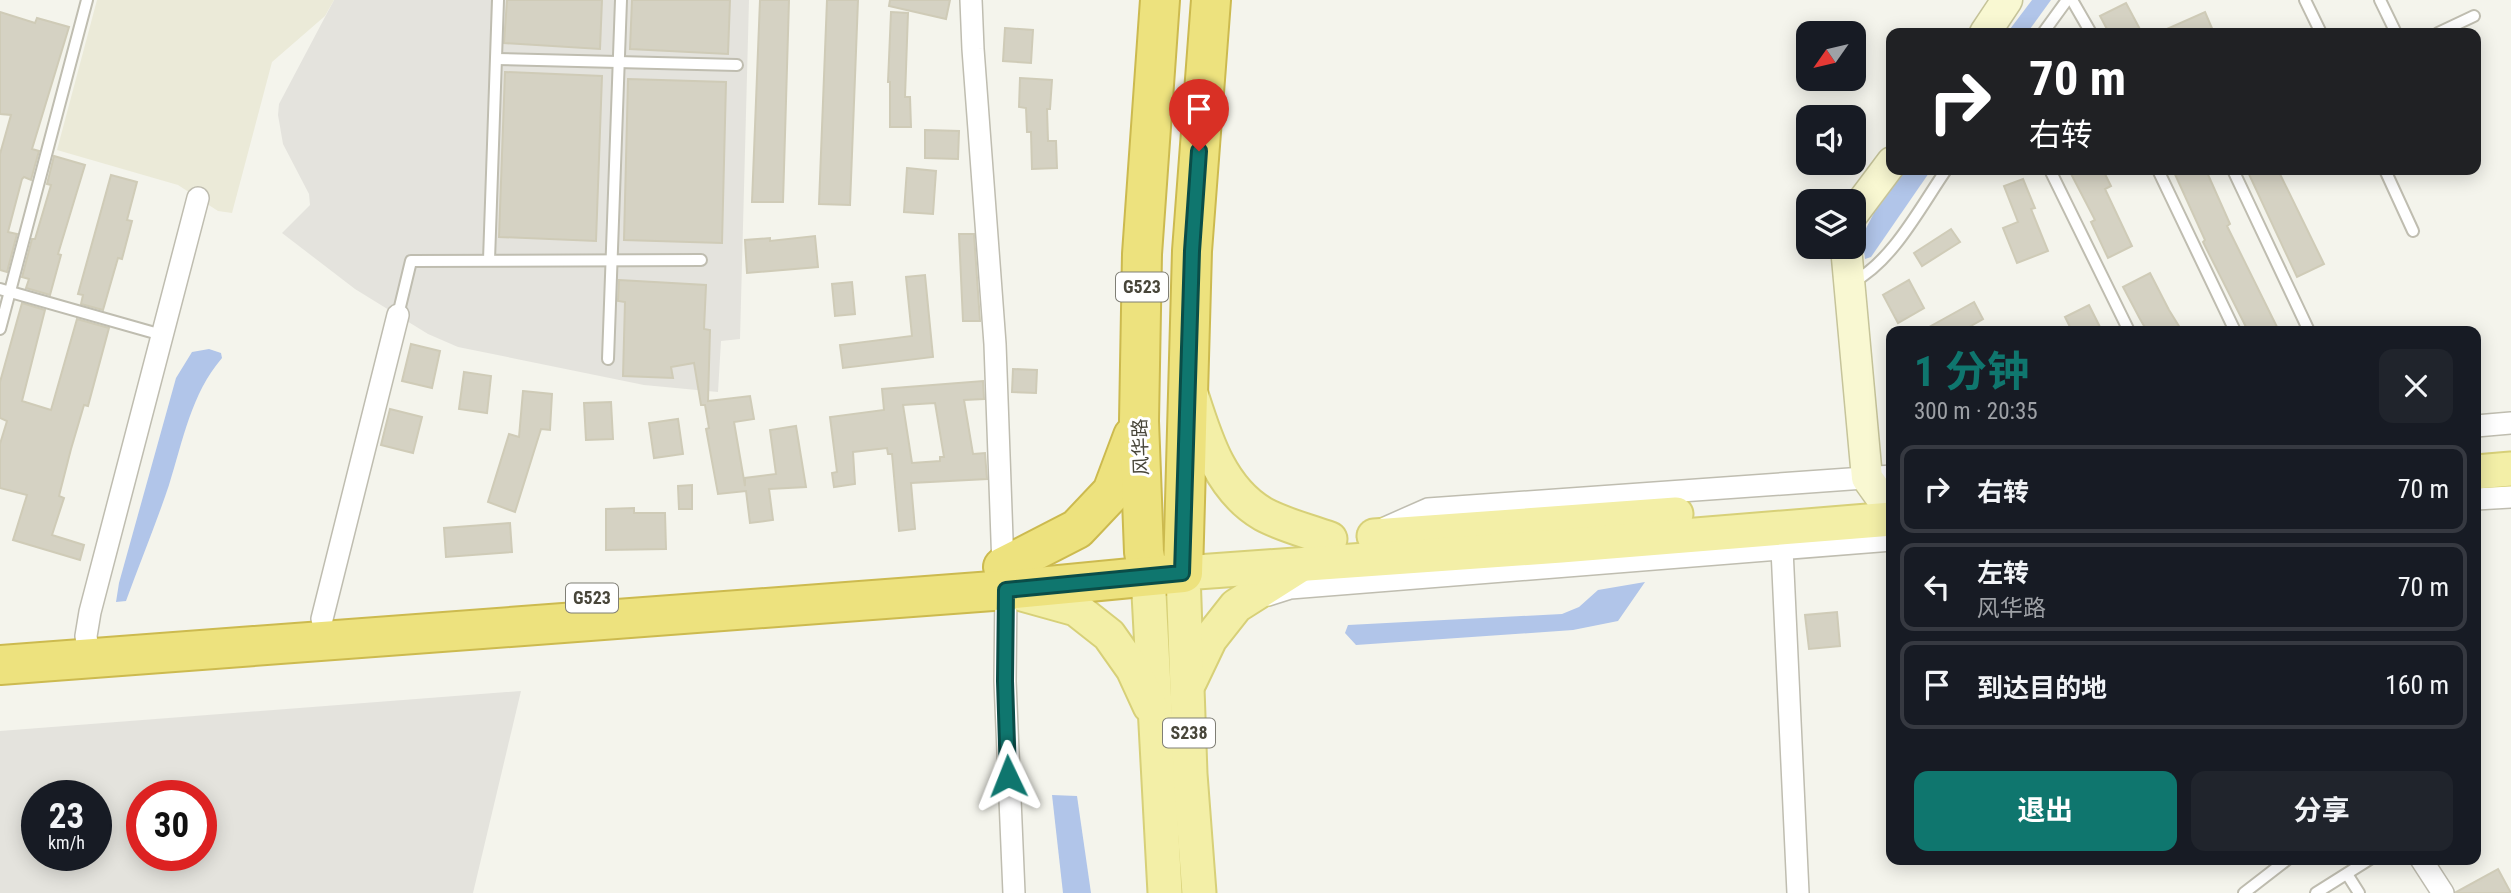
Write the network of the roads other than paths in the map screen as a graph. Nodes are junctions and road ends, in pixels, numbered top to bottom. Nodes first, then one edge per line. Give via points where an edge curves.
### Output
1 (87, 0) edge
2 (498, 0) edge
3 (621, 0) edge
4 (971, 0) edge
5 (1160, 0) edge
6 (1211, 0) edge
7 (2007, 0) edge
8 (2067, 0) edge
9 (2073, 0) edge
10 (2305, 0) edge
11 (2380, 0) edge
12 (2474, 16) dead end
13 (1988, 28) edge
14 (2047, 28) edge
15 (2088, 28) edge
16 (2319, 28) edge
17 (2394, 28) edge
18 (2449, 28) edge
19 (496, 59) junction
20 (619, 62) junction
21 (737, 65) dead end
22 (1886, 170) edge
23 (1943, 175) edge
24 (2052, 175) edge
25 (2161, 175) edge
26 (2235, 175) edge
27 (2387, 175) edge
28 (1866, 197) edge
29 (198, 198) dead end
30 (2413, 231) dead end
31 (1847, 259) edge
32 (489, 260) junction
33 (611, 260) junction
34 (701, 260) dead end
35 (1848, 285) junction
36 (5, 291) edge
37 (398, 315) joint
38 (2127, 326) edge
39 (2233, 326) edge
40 (2307, 326) edge
41 (0, 330) edge
42 (162, 335) junction
43 (608, 359) dead end
44 (1187, 380) junction
45 (1139, 421) junction
46 (2511, 423) edge
47 (2481, 426) edge
48 (2511, 447) edge
49 (2481, 450) edge
50 (2511, 469) edge
51 (2481, 472) edge
52 (2511, 497) edge
53 (2481, 499) edge
54 (1886, 509) edge
55 (1330, 540) junction
56 (1783, 549) junction
57 (1164, 563) junction
58 (1302, 564) junction
59 (1005, 578) junction
60 (1236, 606) junction
61 (322, 619) junction
62 (0, 643) edge
63 (87, 647) junction
64 (0, 665) edge
65 (1187, 687) junction
66 (1156, 718) junction
67 (2280, 865) edge
68 (2361, 865) edge
69 (2425, 865) edge
70 (2347, 874) junction
71 (1014, 893) edge
72 (1165, 893) edge
73 (1199, 893) edge
74 (1798, 893) edge
75 (2244, 893) edge
76 (2316, 893) edge
77 (2360, 893) edge
78 (2443, 893) edge

1 - 36 lane
2 - 19 lane
3 - 20 lane
4 - 59 street via 995,344
5 - 45 highway, 风华路 / G523 via 1142,254
6 - 44 highway, 风华路 / G523
7 - 13 street
8 - 14 lane
9 - 15 lane
10 - 16 lane
11 - 17 lane
12 - 18 lane
19 - 20 lane
19 - 32 lane
20 - 21 lane
20 - 33 lane
22 - 28 street
23 - 35 lane via 1887,256
24 - 38 lane
25 - 39 lane
26 - 40 lane
27 - 30 lane
29 - 42 street
31 - 35 street
32 - 33 lane
32 - 37 lane via 411,261
33 - 34 lane
33 - 43 lane
35 - 54 street
36 - 41 lane
36 - 42 lane
37 - 61 street
42 - 63 street
44 - 55 main road via 1204,433 1228,484 1262,513
44 - 57 highway, 风华路 / G523
45 - 57 highway, 风华路 / G523
45 - 59 highway via 1111,492 1077,529
46 - 47 street
48 - 49 main road
50 - 51 main road
52 - 53 street
54 - 55 main road
54 - 56 street
54 - 58 main road via 1561,546
55 - 57 main road
56 - 60 street via 1290,588
56 - 74 street
57 - 58 main road
57 - 59 highway, G523
57 - 65 main road, 风华路 / S238
57 - 66 main road, 风华路 / S238
58 - 60 main road
59 - 61 highway, G523
59 - 63 highway, G523
59 - 66 main road via 1076,609 1110,635 1133,669
59 - 71 street
60 - 65 main road via 1210,639
61 - 63 highway, G523
62 - 63 highway, G523
63 - 64 highway, G523
65 - 73 main road, 风华路 / S238
66 - 72 main road, 风华路 / S238
67 - 75 lane
68 - 70 lane
69 - 78 street
70 - 76 lane
70 - 77 lane

